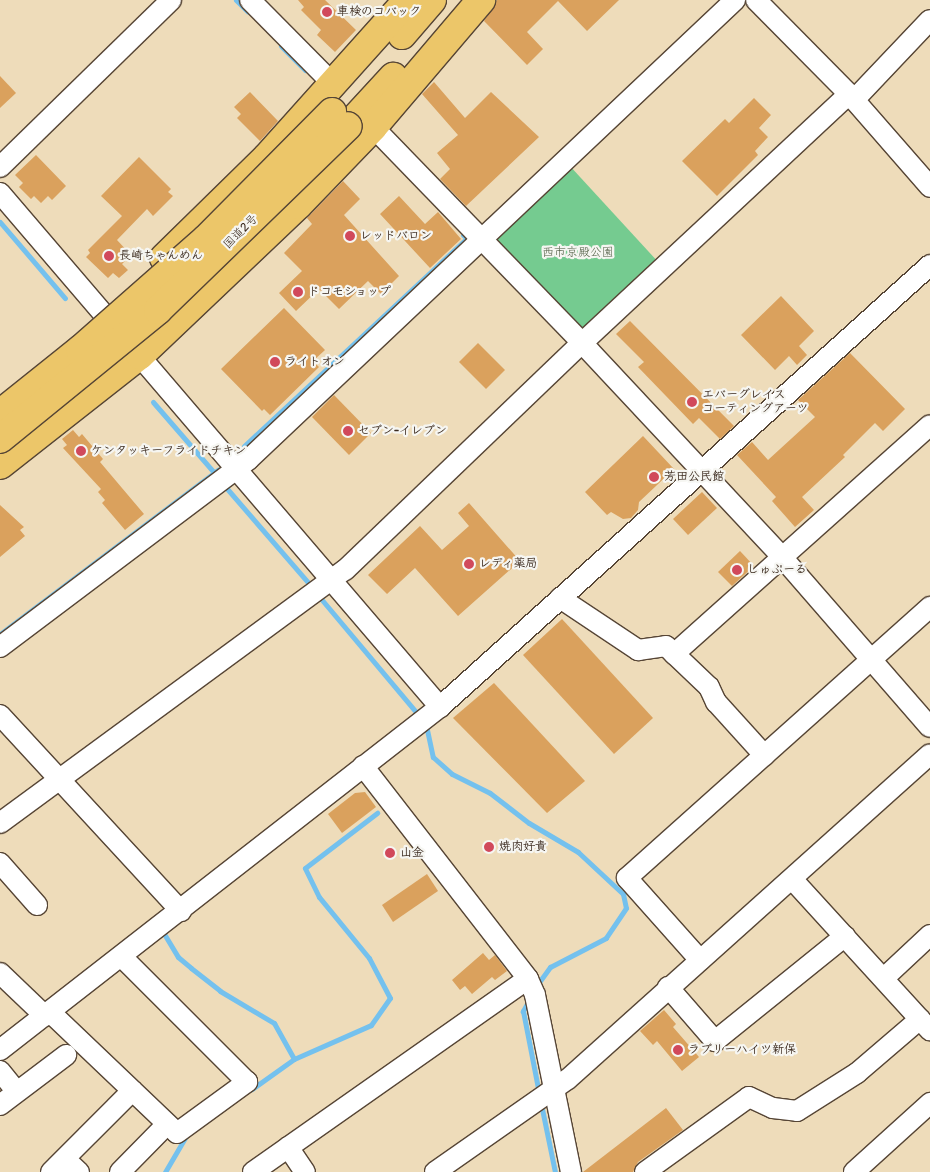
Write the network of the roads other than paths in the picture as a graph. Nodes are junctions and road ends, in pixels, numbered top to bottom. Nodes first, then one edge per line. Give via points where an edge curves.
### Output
1 (171, 0) edge
2 (250, 0) edge
3 (408, 0) edge
4 (432, 0) edge
5 (459, 0) edge
6 (481, 0) edge
7 (736, 0) edge
8 (760, 2) edge
9 (930, 20) edge
10 (334, 85) junction
11 (851, 97) junction
12 (351, 121) junction
13 (0, 167) edge
14 (930, 187) edge
15 (0, 193) edge
16 (482, 239) junction
17 (930, 265) edge
18 (103, 314) junction
19 (582, 343) junction
20 (140, 354) junction
21 (0, 400) edge
22 (0, 414) edge
23 (930, 425) edge
24 (0, 440) edge
25 (0, 465) edge
26 (700, 470) junction
27 (227, 478) junction
28 (782, 557) junction
29 (322, 589) junction
30 (560, 598) junction
31 (930, 607) edge
32 (0, 647) edge
33 (674, 654) junction
34 (871, 659) junction
35 (0, 714) edge
36 (428, 716) junction
37 (930, 727) edge
38 (930, 754) edge
39 (764, 755) junction
40 (363, 766) junction
41 (56, 783) junction
42 (0, 823) edge
43 (0, 864) edge
44 (792, 879) junction
45 (37, 904) dead end
46 (181, 911) junction
47 (930, 935) edge
48 (845, 936) junction
49 (122, 957) junction
50 (700, 960) junction
51 (0, 973) edge
52 (884, 978) junction
53 (531, 987) junction
54 (668, 987) junction
55 (47, 1014) junction
56 (925, 1025) edge
57 (0, 1050) edge
58 (66, 1055) dead end
59 (0, 1070) edge
60 (16, 1091) junction
61 (132, 1091) junction
62 (545, 1095) junction
63 (930, 1104) edge
64 (0, 1106) edge
65 (167, 1124) junction
66 (288, 1147) junction
67 (65, 1168) edge
68 (120, 1172) edge
69 (252, 1172) edge
70 (306, 1172) edge
71 (435, 1172) edge
72 (571, 1172) edge
73 (645, 1172) edge
74 (854, 1172) edge

1 - 13 street
2 - 10 street
3 - 10 highway
4 - 12 highway, 国道2号
5 - 12 highway, 国道2号
6 - 12 highway
7 - 16 street
8 - 11 street
9 - 11 street
10 - 18 highway via 199,227
11 - 14 street
11 - 19 street
12 - 16 street
12 - 20 highway via 298,205
12 - 22 highway, 国道2号, bridge
12 - 24 highway, 国道2号, bridge via 158,310
15 - 18 street
16 - 19 street
16 - 27 street
17 - 26 street
18 - 20 street
18 - 21 highway
19 - 26 street
19 - 29 street
20 - 25 highway
20 - 27 street
23 - 28 street
26 - 28 street
26 - 30 street
27 - 29 street
27 - 32 street
28 - 33 street
28 - 34 street
29 - 36 street
29 - 41 street
30 - 33 street via 638,650 666,646
30 - 36 street
31 - 34 street
33 - 39 street via 708,687 716,702
34 - 37 street
34 - 39 street
35 - 41 street
36 - 40 street
38 - 44 street
39 - 50 street via 627,878
40 - 46 street
40 - 53 street
41 - 42 street
41 - 46 street
43 - 45 street
44 - 48 street
44 - 50 street
46 - 49 street
47 - 52 street
48 - 52 street
48 - 54 street via 715,1040
49 - 55 street
49 - 65 street via 247,1082 177,1134
50 - 54 street
51 - 55 street
52 - 56 street
53 - 62 street
53 - 66 street
54 - 62 street
55 - 57 street
55 - 61 street
56 - 73 street via 797,1111 773,1108 749,1097
58 - 60 street
59 - 60 street
60 - 64 street
61 - 65 street
61 - 67 street
62 - 71 street
62 - 72 street
63 - 74 street
65 - 68 street
66 - 69 street
66 - 70 street

